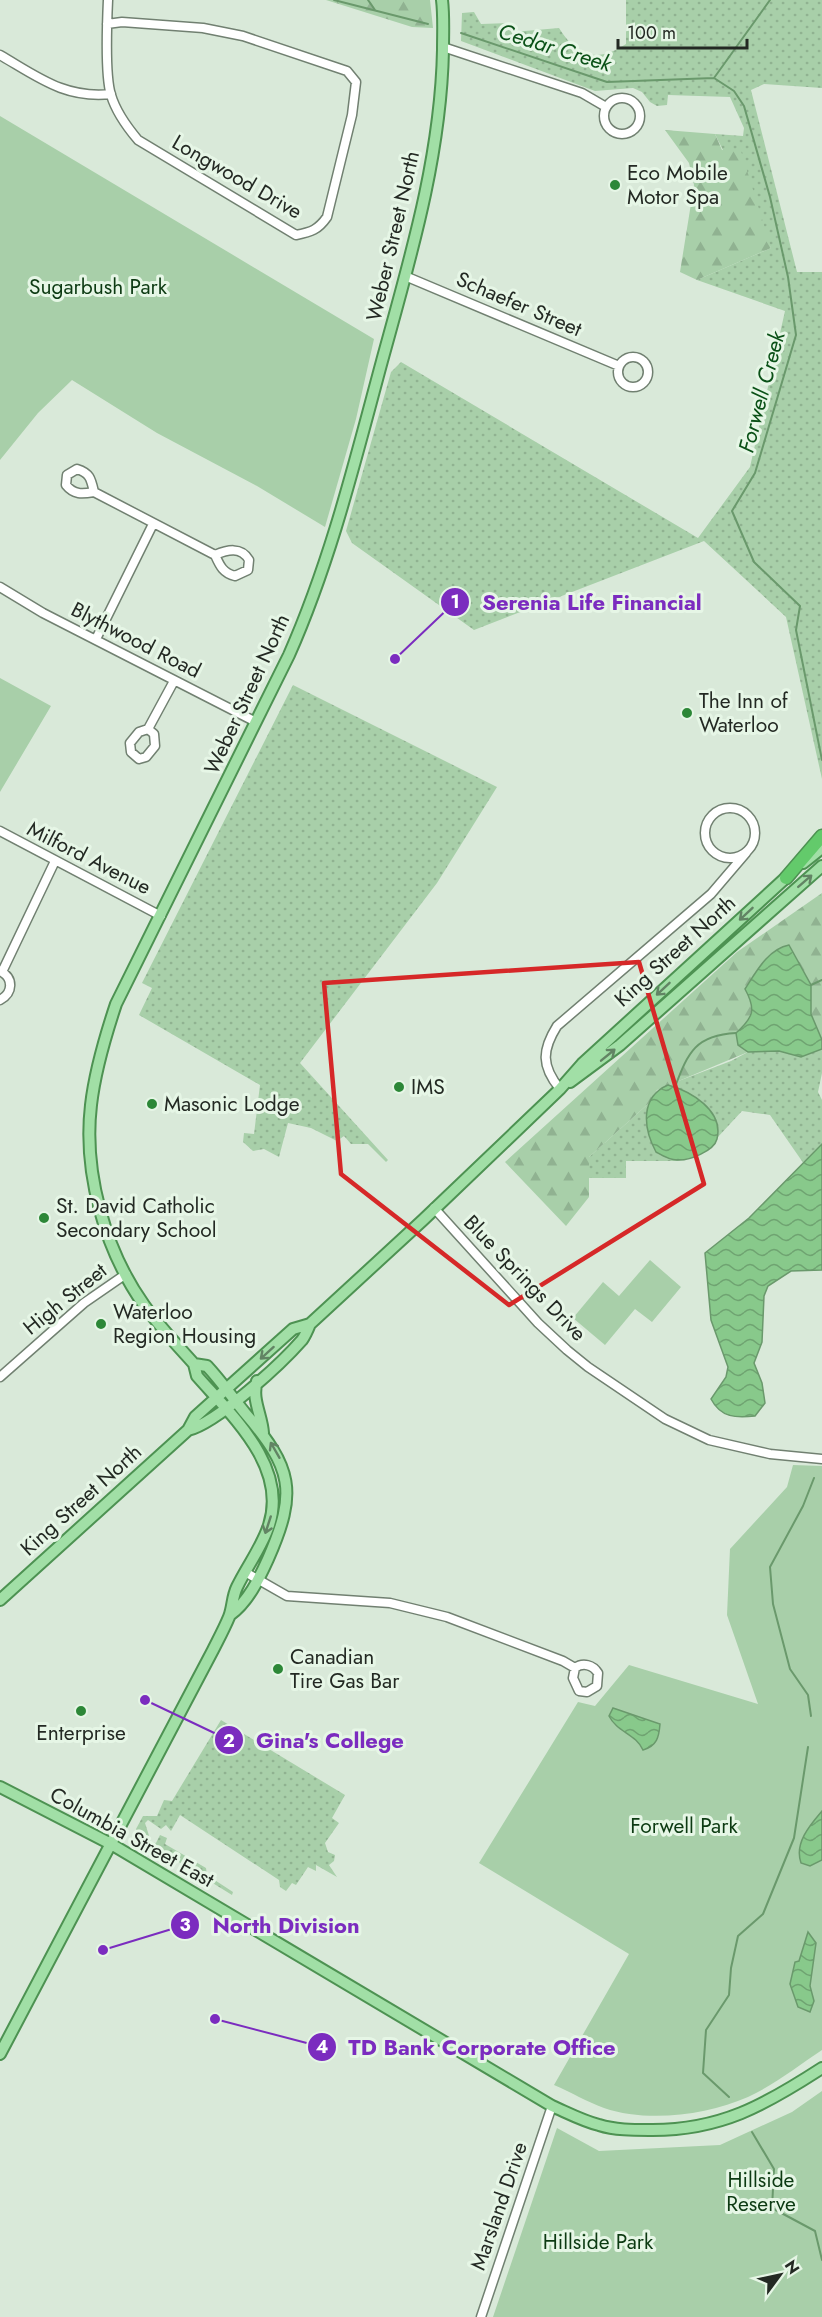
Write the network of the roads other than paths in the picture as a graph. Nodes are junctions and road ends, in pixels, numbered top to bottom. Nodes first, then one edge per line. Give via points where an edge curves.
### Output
1 (108, 0) edge
2 (442, 0) edge
3 (107, 24) junction
4 (443, 47) junction
5 (0, 55) edge
6 (111, 94) junction
7 (606, 107) junction
8 (405, 276) junction
9 (619, 366) dead end
10 (94, 492) dead end
11 (153, 524) junction
12 (215, 555) dead end
13 (0, 587) edge
14 (96, 639) junction
15 (174, 681) junction
16 (256, 722) junction
17 (148, 729) dead end
18 (0, 831) edge
19 (822, 836) edge
20 (822, 848) edge
21 (746, 853) junction
22 (55, 861) junction
23 (822, 866) edge
24 (786, 878) junction
25 (161, 916) junction
26 (1, 972) edge
27 (0, 1000) edge
28 (560, 1089) junction
29 (434, 1208) junction
30 (126, 1274) junction
31 (310, 1324) junction
32 (194, 1364) junction
33 (0, 1377) edge
34 (257, 1381) junction
35 (227, 1389) junction
36 (216, 1398) junction
37 (237, 1400) junction
38 (225, 1410) junction
39 (188, 1430) junction
40 (263, 1433) junction
41 (822, 1459) edge
42 (246, 1572) junction
43 (257, 1580) junction
44 (0, 1600) edge
45 (230, 1615) junction
46 (575, 1668) dead end
47 (0, 1787) edge
48 (111, 1844) junction
49 (0, 2054) edge
50 (822, 2068) edge
51 (552, 2106) junction
52 (481, 2317) edge

1 - 3 street, Longwood Drive
2 - 4 main road, Weber Street North
3 - 6 street, Longwood Drive
3 - 6 street, Longwood Drive via 203,28 243,36 347,70 356,82 356,93 327,217 313,231 296,235 138,140 126,126
4 - 7 street via 582,93
4 - 8 main road, Weber Street North via 440,116
5 - 6 street via 60,89 80,96
7 - 7 street via 605,122 615,132 629,132 636,126 639,111 628,100 613,100
8 - 9 street, Schaefer Street
8 - 16 main road, Weber Street North via 334,539 308,613
10 - 11 street
11 - 12 street
11 - 14 street
13 - 14 street, Blythwood Road
14 - 15 street, Blythwood Road
15 - 16 street, Blythwood Road
15 - 17 street
16 - 25 main road, Weber Street North
18 - 22 street, Milford Avenue
19 - 24 highway
20 - 24 main road, King Street North
21 - 21 street via 756,835 750,816 735,807 712,814 705,837 714,852 729,858
21 - 28 street via 711,894 557,1026 544,1056 547,1071
22 - 25 street, Milford Avenue
22 - 26 street
28 -> 23 main road, King Street North via 620,1045
24 -> 28 main road, King Street North via 582,1064
25 - 30 main road, Weber Street North via 116,1004 100,1053 90,1107 96,1191 104,1223
26 - 27 street via 9,978 10,986 7,996
28 - 29 main road, King Street North
29 - 31 main road, King Street North
29 - 41 street, Blue Springs Drive via 537,1323 588,1367 665,1419 709,1440 770,1454
30 - 32 main road, Weber Street North via 143,1303
30 - 33 street, High Street via 84,1303
31 - 34 main road, King Street North via 303,1339
31 -> 35 main road, King Street North via 293,1329
32 - 35 main road, Weber Street North via 207,1366
32 - 36 main road, Weber Street North via 196,1376
34 - 37 main road, King Street North
34 - 40 main road via 255,1395
35 - 36 main road, King Street North
35 - 37 main road, Weber Street North
36 - 38 main road, Weber Street North
36 - 39 main road, King Street North via 195,1417
37 - 38 main road, King Street North
37 - 40 main road, Weber Street North
38 - 39 main road, King Street North via 202,1426
38 -> 42 main road, Weber Street North via 259,1453 273,1491 269,1527
39 - 44 main road, King Street North
43 -> 40 main road, Weber Street North via 283,1523 287,1496 283,1468
42 - 43 street
42 - 45 main road, Weber Street North via 231,1601
43 - 45 main road, Weber Street North via 243,1606
43 - 46 street via 287,1596 390,1602 447,1617
45 - 48 main road, Weber Street North
47 - 48 main road, Columbia Street East
48 - 49 main road, Weber Street North
48 - 51 main road, Columbia Street East
50 - 51 main road, Columbia Street East via 765,2104 737,2116 675,2131 599,2125
51 - 52 street, Marsland Drive

